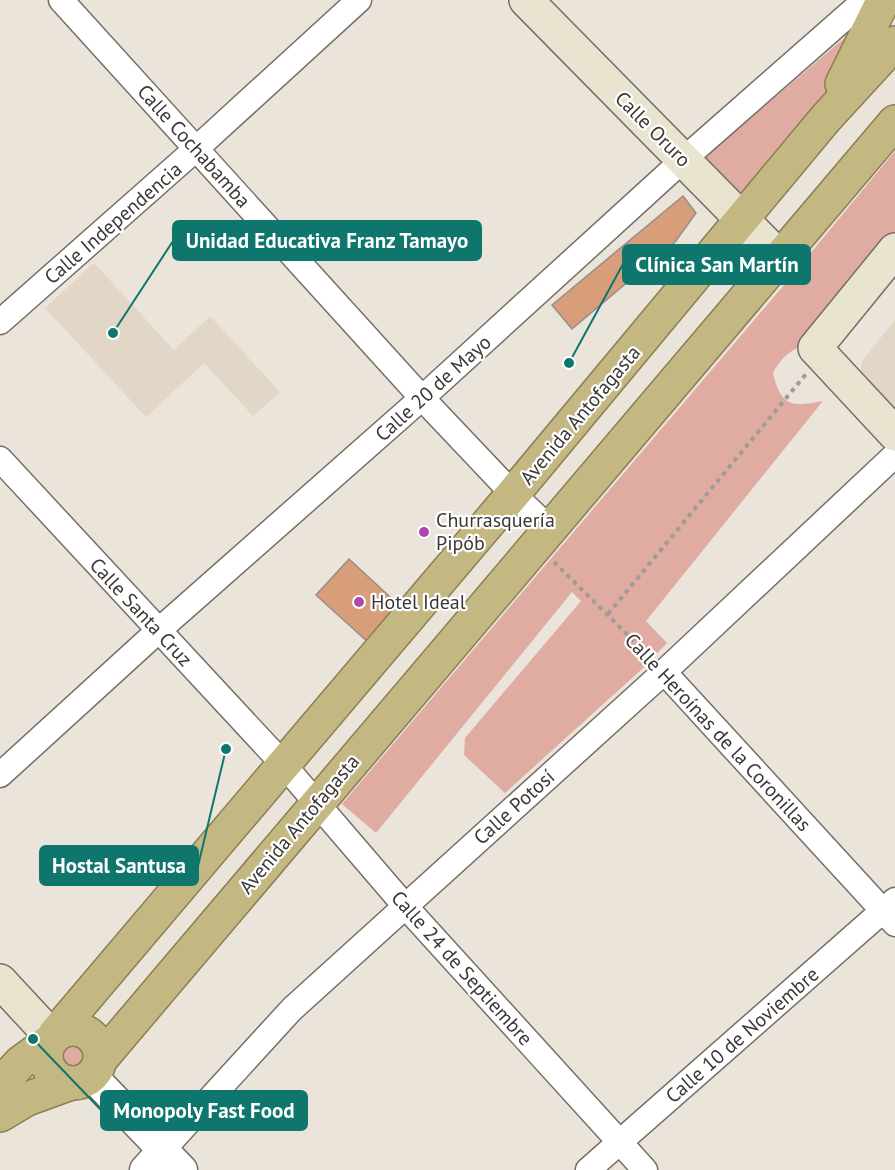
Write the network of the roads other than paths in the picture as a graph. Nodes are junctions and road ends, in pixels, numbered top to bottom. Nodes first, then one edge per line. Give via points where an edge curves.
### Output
1 (61, 0) edge
2 (358, 0) edge
3 (526, 0) edge
4 (865, 0) edge
5 (886, 0) edge
6 (895, 43) edge
7 (826, 118) junction
8 (895, 122) edge
9 (197, 148) junction
10 (683, 160) junction
11 (743, 220) junction
12 (895, 250) edge
13 (781, 259) junction
14 (895, 285) edge
15 (0, 322) edge
16 (822, 355) junction
17 (422, 398) junction
18 (895, 434) edge
19 (895, 455) edge
20 (0, 459) edge
21 (513, 494) junction
22 (542, 536) junction
23 (158, 631) junction
24 (664, 672) junction
25 (283, 764) junction
26 (0, 775) edge
27 (317, 804) junction
28 (405, 906) junction
29 (891, 912) edge
30 (0, 981) edge
31 (52, 1038) junction
32 (87, 1073) junction
33 (0, 1085) edge
34 (0, 1115) edge
35 (620, 1142) junction
36 (163, 1163) edge
37 (588, 1170) edge
38 (645, 1170) edge

1 - 9 street, Calle Cochabamba
2 - 9 street, Calle Independencia
3 - 10 main road, Calle Oruro
4 - 10 street, Calle 20 de Mayo
5 - 7 highway
6 - 7 highway, Avenida Antofagasta
7 - 11 highway, Avenida Antofagasta
8 - 13 highway, Avenida Antofagasta
9 - 15 street, Calle Independencia
9 - 17 street, Calle Cochabamba
10 - 11 main road, Calle Oruro
10 - 17 street, Calle 20 de Mayo
11 - 13 main road, Calle Oruro
11 - 21 highway, Avenida Antofagasta
12 - 16 main road
13 - 22 highway, Avenida Antofagasta
14 - 16 main road
16 - 18 main road
17 - 21 street, Calle Cochabamba
17 - 23 street, Calle 20 de Mayo
19 - 24 street, Calle Potosí
20 - 23 street, Calle Santa Cruz
21 - 22 street, Calle Cochabamba
21 - 25 highway, Avenida Antofagasta
22 - 27 highway, Avenida Antofagasta
23 - 25 street, Calle Santa Cruz
23 - 26 street, Calle 20 de Mayo
24 - 28 street, Calle Potosí
24 - 29 street, Calle Heroínas de la Coronillas
25 - 27 street, Calle 24 de Septiembre
25 - 31 highway, Avenida Antofagasta
27 - 28 street, Calle 24 de Septiembre
27 - 32 highway, Avenida Antofagasta
28 - 35 street, Calle 24 de Septiembre
28 - 36 street, Calle Potosí via 292,1009
29 - 35 street, Calle 10 de Noviembre
30 - 31 main road
31 - 32 highway via 45,1057 58,1079
31 - 32 highway via 70,1029 86,1032 97,1044
31 - 33 highway, Avenida Antofagasta
32 - 34 highway, Avenida Antofagasta
32 - 36 street
35 - 37 street, Calle 10 de Noviembre
35 - 38 street, Calle 24 de Septiembre

